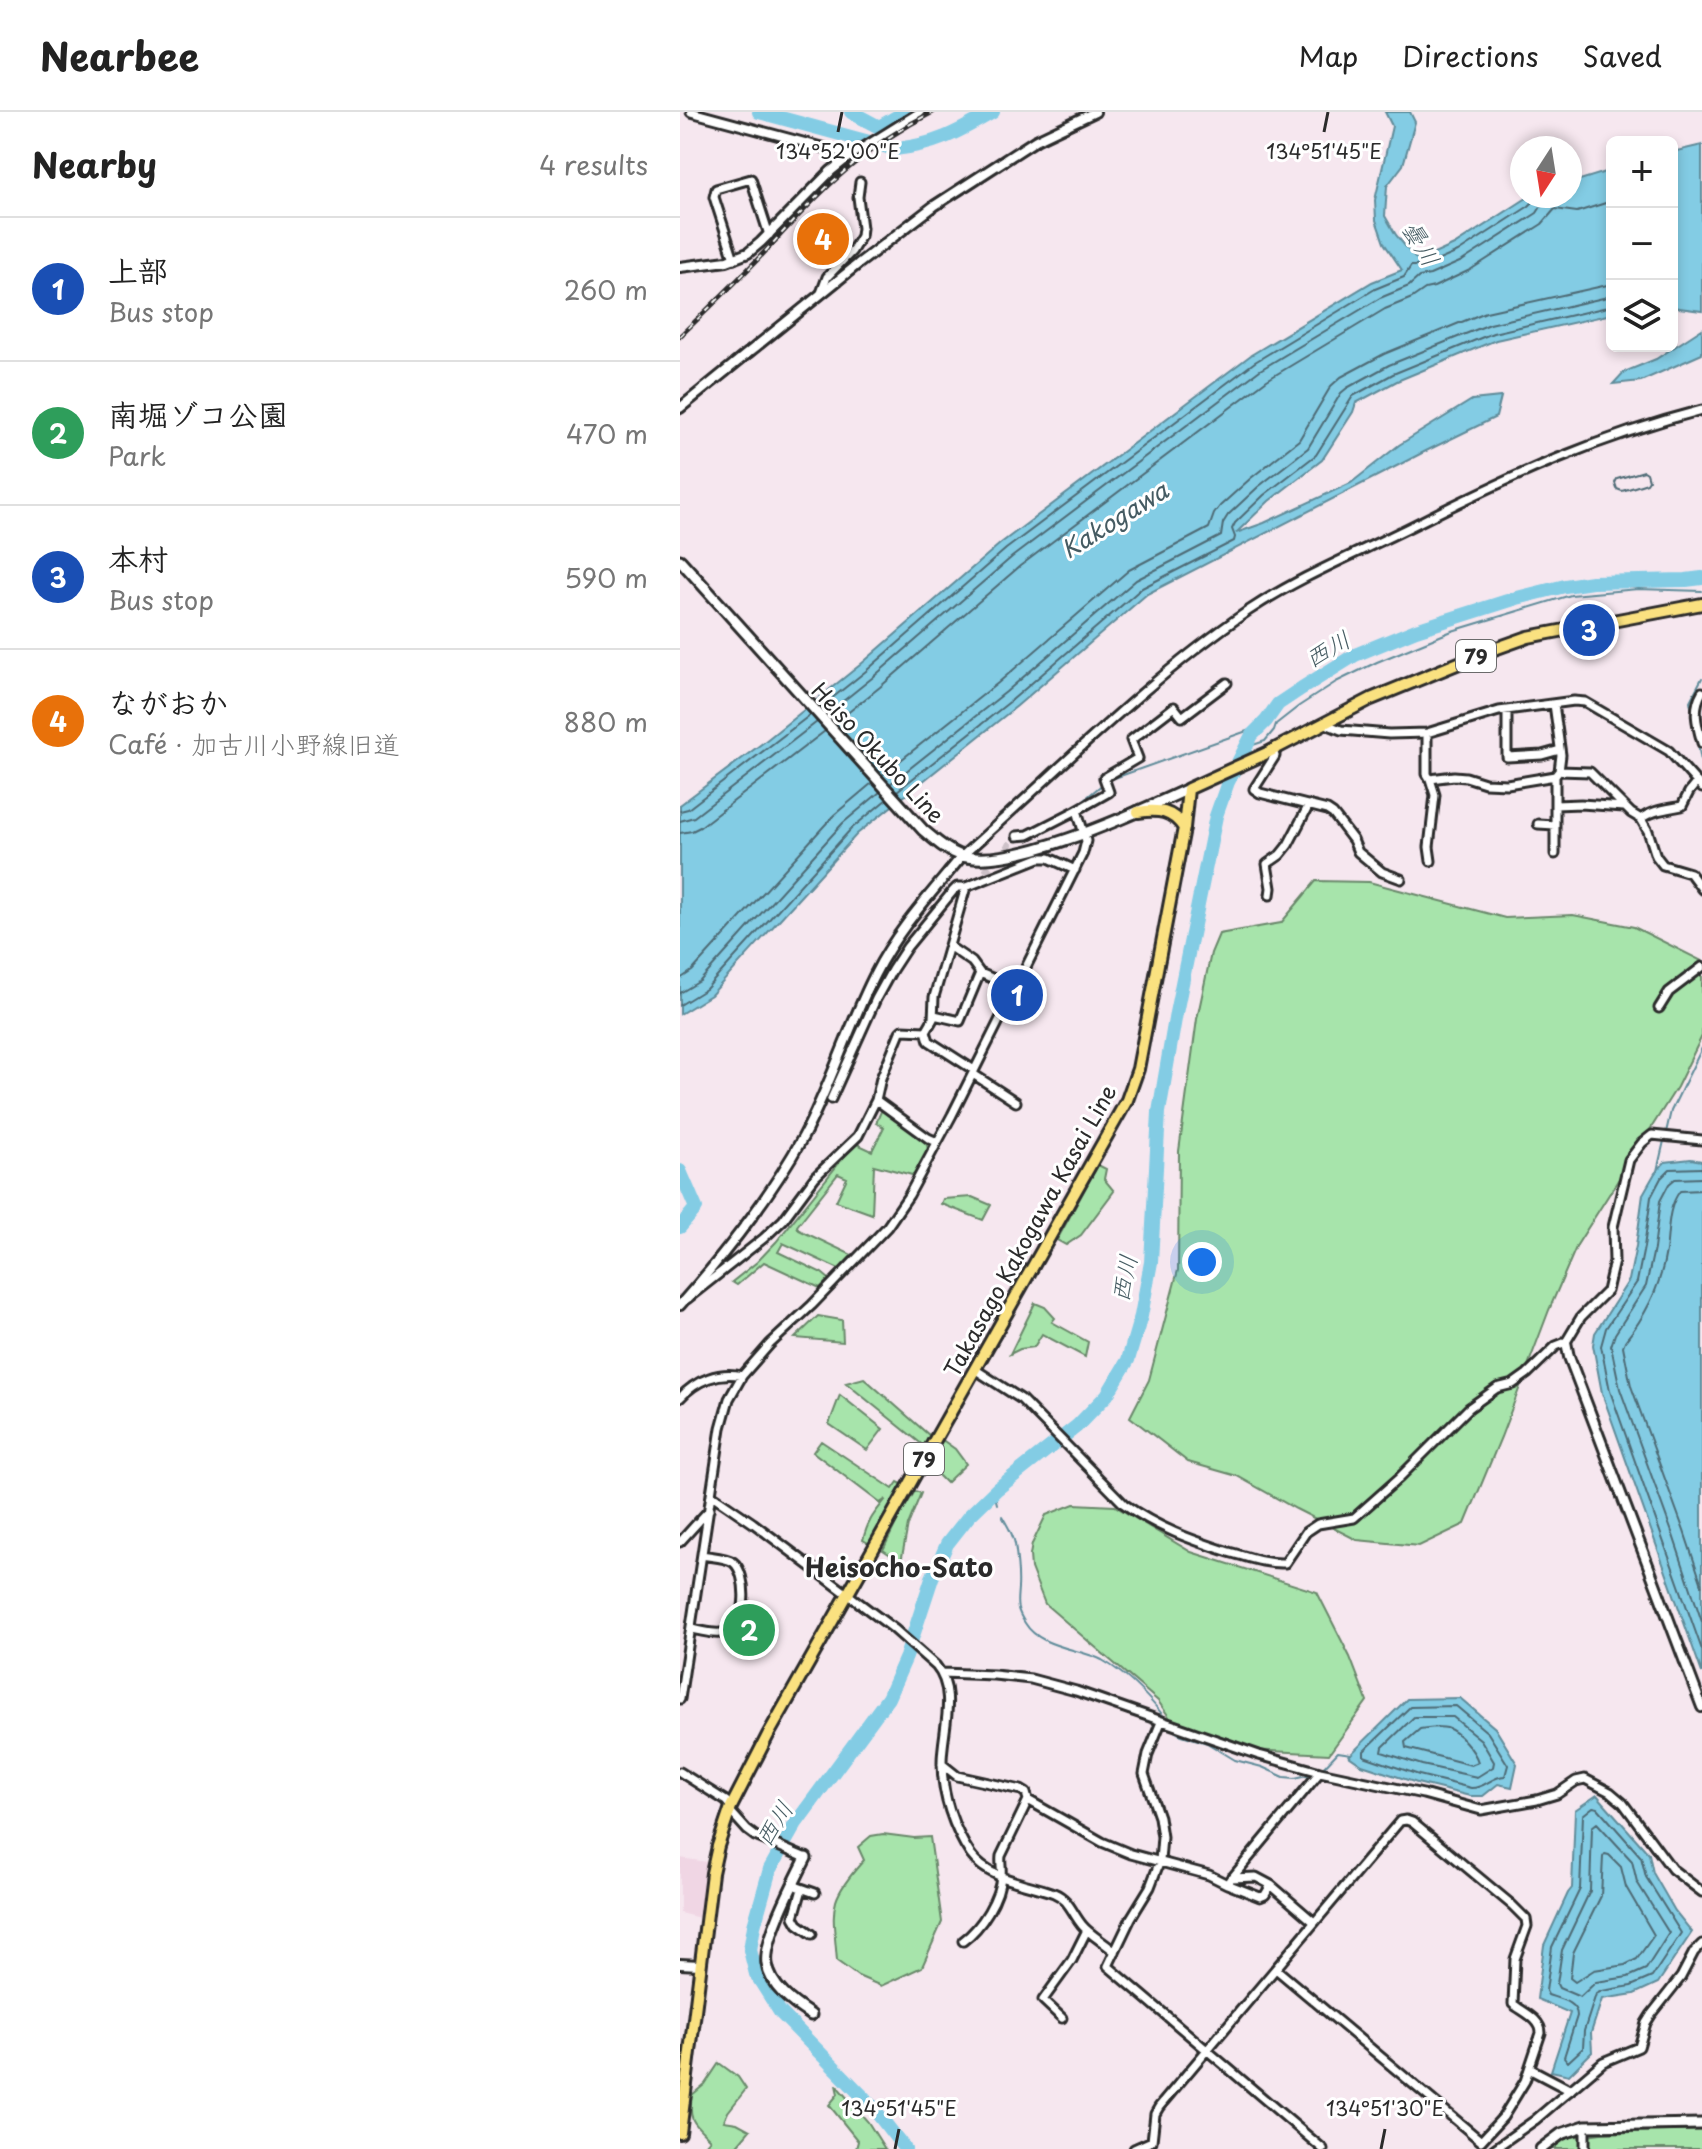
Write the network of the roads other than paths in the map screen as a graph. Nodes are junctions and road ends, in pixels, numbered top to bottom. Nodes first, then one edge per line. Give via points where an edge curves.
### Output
1 (691, 112) edge
2 (920, 112) edge
3 (1095, 112) edge
4 (853, 154) junction
5 (860, 182) dead end
6 (769, 235) junction
7 (734, 259) junction
8 (680, 267) edge
9 (820, 295) junction
10 (680, 408) edge
11 (1702, 410) edge
12 (680, 560) edge
13 (1702, 604) edge
14 (1227, 683) dead end
15 (1702, 692) edge
16 (1554, 704) junction
17 (1507, 710) junction
18 (1326, 724) junction
19 (1427, 733) junction
20 (1702, 743) edge
21 (1560, 750) junction
22 (1270, 752) junction
23 (1557, 774) junction
24 (1430, 779) junction
25 (1700, 785) edge
26 (1188, 789) junction
27 (1309, 805) junction
28 (1555, 805) junction
29 (1624, 807) junction
30 (1077, 810) junction
31 (1138, 812) junction
32 (1641, 819) junction
33 (1538, 824) dead end
34 (1555, 825) junction
35 (1184, 828) junction
36 (1083, 834) junction
37 (1017, 836) tunnel mouth
38 (1555, 854) dead end
39 (959, 855) junction
40 (1431, 861) dead end
41 (1075, 870) junction
42 (985, 871) tunnel mouth
43 (1401, 879) dead end
44 (970, 885) junction
45 (1702, 889) edge
46 (1270, 895) dead end
47 (950, 947) junction
48 (1702, 967) edge
49 (980, 973) junction
50 (1018, 984) junction
51 (1659, 1008) dead end
52 (934, 1015) junction
53 (926, 1031) junction
54 (974, 1072) junction
55 (831, 1099) dead end
56 (876, 1100) junction
57 (1016, 1102) dead end
58 (1702, 1140) edge
59 (937, 1142) junction
60 (681, 1304) edge
61 (1566, 1342) junction
62 (976, 1370) junction
63 (742, 1376) junction
64 (680, 1398) edge
65 (712, 1495) junction
66 (709, 1510) junction
67 (680, 1542) edge
68 (702, 1555) junction
69 (848, 1595) junction
70 (692, 1629) junction
71 (683, 1657) edge
72 (942, 1673) junction
73 (680, 1699) edge
74 (1702, 1707) edge
75 (1161, 1722) junction
76 (942, 1764) junction
77 (680, 1772) edge
78 (1320, 1772) junction
79 (1028, 1800) junction
80 (730, 1809) junction
81 (803, 1857) joint
82 (1160, 1861) junction
83 (1002, 1876) junction
84 (1229, 1881) junction
85 (1271, 1885) junction
86 (798, 1886) junction
87 (1702, 1892) edge
88 (815, 1893) dead end
89 (1314, 1922) junction
90 (1087, 1930) junction
91 (812, 1934) dead end
92 (963, 1941) dead end
93 (1702, 1944) edge
94 (1115, 1952) junction
95 (680, 1964) edge
96 (700, 1965) junction
97 (1276, 1969) junction
98 (811, 2015) dead end
99 (1062, 2018) dead end
100 (1206, 2051) junction
101 (1530, 2069) junction
102 (1570, 2090) junction
103 (1702, 2124) edge
104 (1585, 2126) junction
105 (680, 2133) edge
106 (1134, 2149) edge
107 (1323, 2149) edge
108 (1494, 2149) edge
109 (1541, 2149) edge
110 (1585, 2149) edge

1 - 4 street
2 - 4 street
3 - 9 street via 1002,160
4 - 6 street
5 - 9 street via 861,236 827,277
6 - 7 street
6 - 7 street via 751,179 716,189
7 - 8 street
9 - 10 street
11 - 39 street via 1569,452 1275,594 1146,689
12 - 39 main road, Heiso Okubo Line via 923,830
13 - 18 main road, 79 via 1528,637 1393,689
14 - 30 street via 1182,717 1174,707 1131,740 1138,758 1104,778 1109,792
15 - 20 street via 1696,703
16 - 17 street
16 - 21 street
16 - 25 street via 1585,702 1597,708 1669,751
17 - 19 street
17 - 21 street via 1507,757
18 - 19 street via 1341,730
18 - 22 main road, 79
19 - 24 street
21 - 23 street
22 - 26 main road, 79
22 - 27 street via 1275,756 1254,789
23 - 24 street via 1507,784 1454,776
23 - 28 street
23 - 29 street via 1590,772
24 - 40 street via 1435,795
25 - 32 street via 1682,806
26 - 31 main road
26 - 35 main road, Takasago Kakogawa Kasai Line / 79
27 - 43 street via 1333,814 1358,852 1382,872
27 - 46 street via 1288,845 1267,864
28 - 29 street
28 - 34 street
29 - 32 street
30 - 36 street
30 - 37 street
31 - 35 main road via 1167,811
31 - 36 main road
32 - 45 street via 1663,865 1690,873
33 - 34 street
34 - 38 street
35 - 62 main road, Takasago Kakogawa Kasai Line / 79 via 1138,1069 1127,1100
36 - 39 main road via 1004,856
36 - 41 street via 1086,847
39 - 60 street via 882,960 817,1108 785,1166
41 - 44 street via 1039,858
41 - 50 street
42 - 44 street
44 - 47 street
44 - 55 street via 957,887 907,947 876,999
47 - 49 street
47 - 52 street via 934,997
48 - 51 street via 1669,992
49 - 50 street
49 - 52 street via 960,1021
50 - 54 street
52 - 53 street
53 - 54 street via 929,1041
53 - 56 street via 900,1032
54 - 57 street
54 - 59 street
56 - 59 street
56 - 60 street via 858,1136 815,1177 783,1220
58 - 61 street via 1652,1135 1629,1160 1613,1227 1614,1261 1607,1291
59 - 63 street via 887,1227
61 - 62 street via 1513,1384 1497,1388 1469,1408 1354,1518 1318,1524 1306,1532 1285,1563 1259,1561 1159,1527 1124,1504 1021,1399
61 - 74 street
62 - 69 main road, Takasago Kakogawa Kasai Line / 79
63 - 64 street via 713,1377
63 - 65 street via 721,1428
65 - 66 street
65 - 69 street
66 - 67 street
66 - 68 street
68 - 70 street
68 - 70 street via 737,1567 744,1594 742,1614 727,1633
69 - 72 street
69 - 80 main road, Takasago Kakogawa Kasai Line / 79
70 - 71 street
71 - 73 street
72 - 75 street via 1031,1679
72 - 76 street via 948,1702
75 - 78 street
75 - 82 street via 1144,1774 1159,1817
76 - 79 street via 957,1776 1021,1790
76 - 83 street via 947,1803 960,1834 977,1862
77 - 80 street via 726,1801
78 - 84 street
78 - 87 street via 1481,1810 1537,1800 1585,1779 1623,1803 1672,1869
79 - 82 street via 1102,1842
79 - 83 street via 1001,1856
80 - 81 street via 747,1830
80 - 96 main road, Takasago Kakogawa Kasai Line / 79 via 712,1873
81 - 86 main road
82 - 84 street
82 - 94 street
83 - 90 street via 1057,1894
83 - 92 street via 990,1910
84 - 85 street via 1256,1877
84 - 85 street via 1260,1897
85 - 89 street
86 - 88 street
86 - 91 street via 794,1917
86 - 98 main road via 773,1932 766,1963 786,1996
89 - 97 street
89 - 101 street via 1400,1821 1412,1822 1526,1919 1515,1959 1513,2004 1541,2027
90 - 94 street
90 - 99 street via 1043,2000
93 - 102 street via 1646,2023 1639,2047 1603,2062
94 - 100 street via 1108,1966
95 - 96 street
96 - 105 main road, Takasago Kakogawa Kasai Line / 79
97 - 100 street
97 - 101 street via 1481,2141 1503,2117
100 - 106 street via 1159,2107 1152,2141
100 - 107 street
101 - 102 street
102 - 108 street
103 - 104 main road
104 - 109 main road via 1561,2134
104 - 110 street

